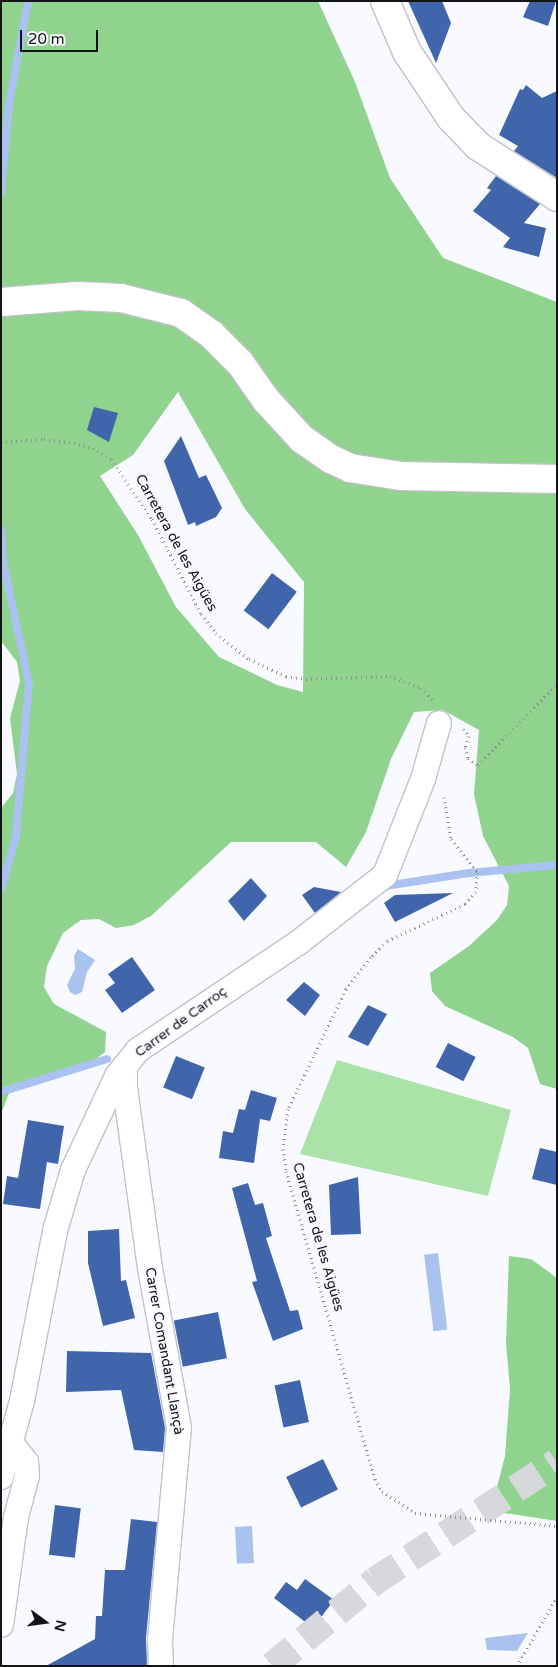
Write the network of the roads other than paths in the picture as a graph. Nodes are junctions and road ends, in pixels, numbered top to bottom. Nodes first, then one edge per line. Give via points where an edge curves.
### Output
1 (385, 1) edge
2 (557, 197) edge
3 (1, 302) edge
4 (557, 479) edge
5 (439, 723) road end
6 (125, 1066) junction
7 (12, 1444) junction
8 (1, 1477) edge
9 (1, 1625) edge
10 (161, 1666) edge

1 - 2 main road via 407,52 451,118 478,146
3 - 4 main road via 70,297 121,298 181,313 211,334 240,364 266,400 302,439 350,468 401,476
5 - 6 street, Carrer de Carroç via 423,779 385,875 293,947 225,989 138,1050
6 - 7 street, Carrer de Carroç via 101,1107 73,1170 53,1240
6 - 10 street, Carrer Comandant Llançà via 125,1088 150,1268 179,1427 160,1639
7 - 8 street, Carrer de Carroç
7 - 9 street via 26,1462 27,1476 16,1517

